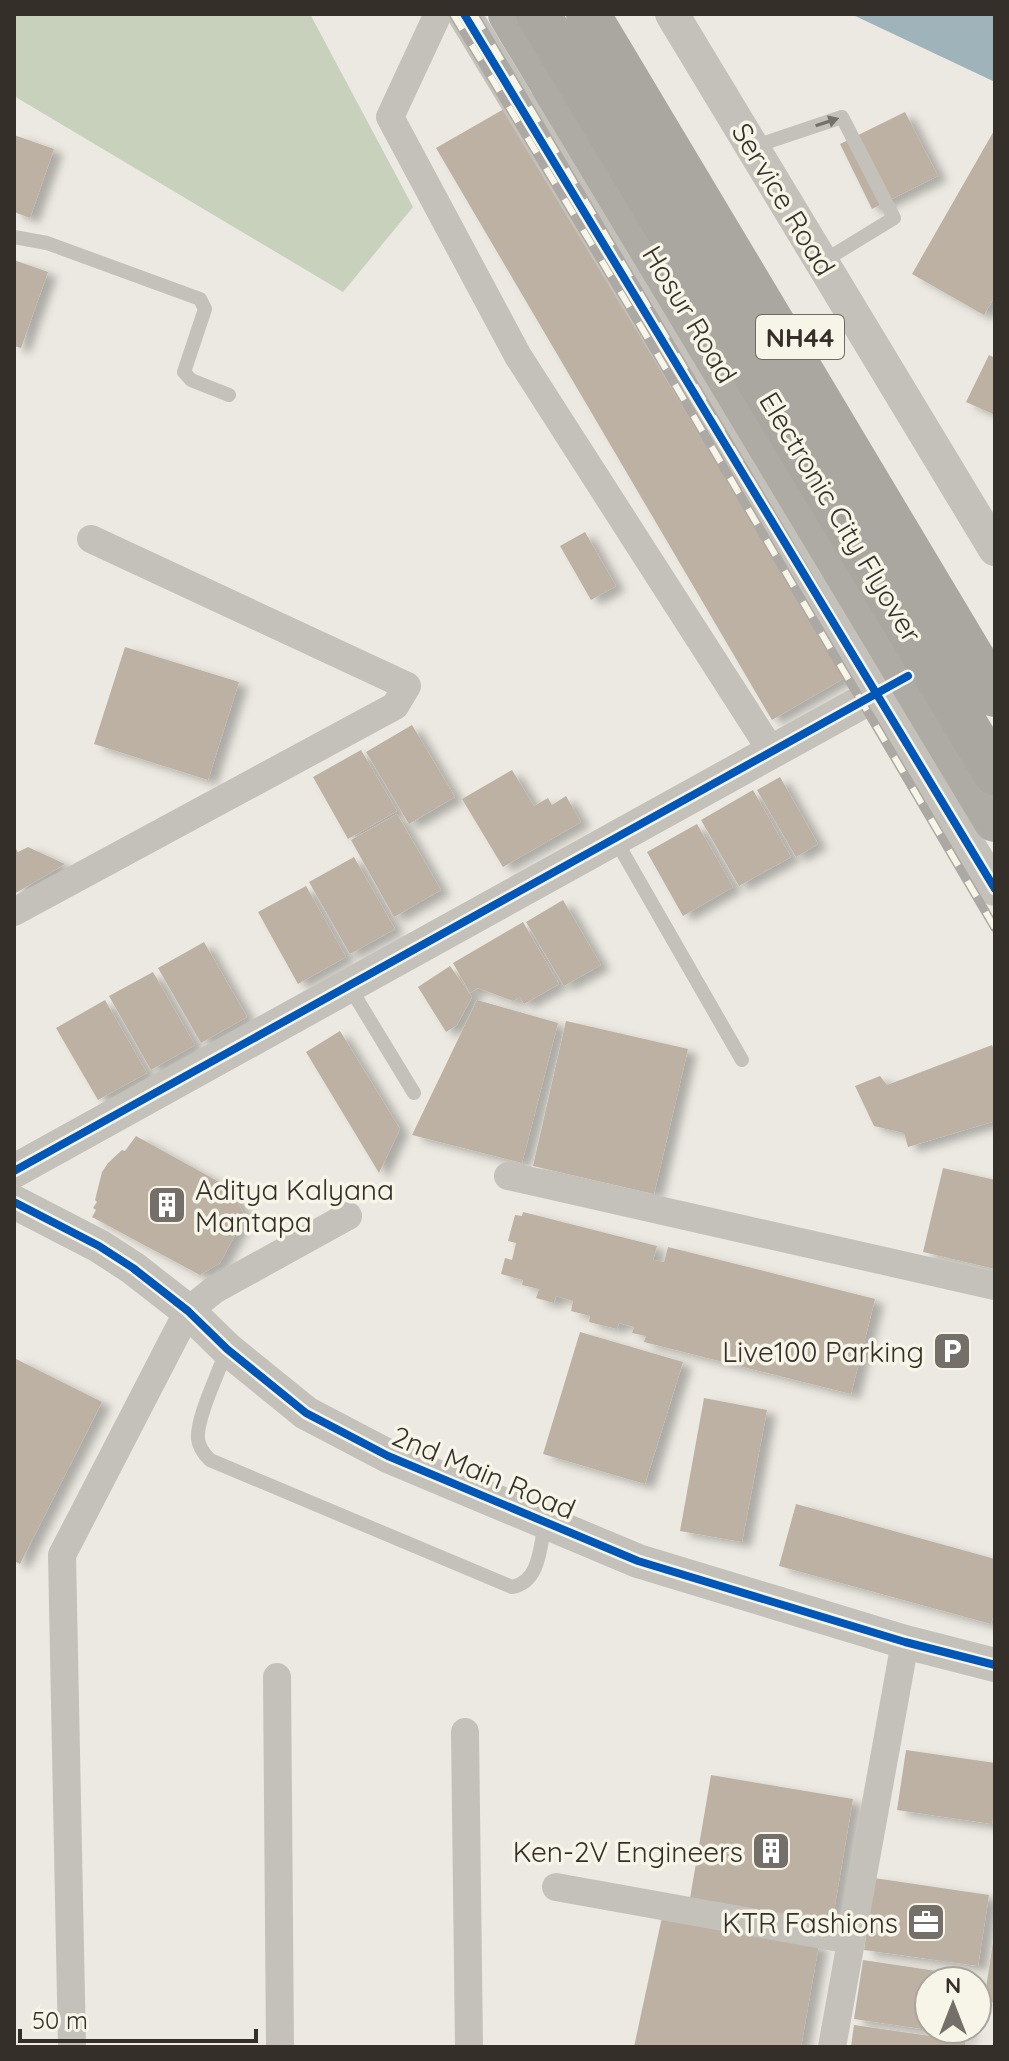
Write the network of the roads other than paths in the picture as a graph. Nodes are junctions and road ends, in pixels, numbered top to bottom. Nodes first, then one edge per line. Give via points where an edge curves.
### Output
1 (438, 14) edge
2 (464, 14) edge
3 (510, 14) edge
4 (538, 14) edge
5 (588, 14) edge
6 (605, 14) edge
7 (672, 14) edge
8 (753, 147) junction
9 (14, 237) edge
10 (822, 262) junction
11 (229, 395) dead end
12 (91, 539) dead end
13 (995, 549) edge
14 (995, 661) edge
15 (892, 684) junction
16 (995, 695) edge
17 (772, 752) junction
18 (995, 773) edge
19 (995, 820) edge
20 (614, 839) junction
21 (995, 889) edge
22 (14, 912) edge
23 (349, 986) junction
24 (742, 1060) dead end
25 (414, 1093) dead end
26 (14, 1171) edge
27 (508, 1176) dead end
28 (14, 1202) edge
29 (348, 1216) dead end
30 (995, 1286) edge
31 (188, 1311) junction
32 (227, 1349) junction
33 (546, 1523) junction
34 (905, 1642) junction
35 (995, 1665) edge
36 (277, 1677) dead end
37 (465, 1732) dead end
38 (556, 1887) dead end
39 (851, 1940) junction
40 (72, 2047) edge
41 (280, 2047) edge
42 (469, 2047) edge
43 (832, 2047) edge

1 - 17 street via 390,117 518,356
2 - 15 street
3 - 15 highway, Hosur Road / NH44
4 - 18 highway, Electronic City Flyover
5 - 16 highway, Electronic City Flyover
6 - 14 highway, NH44
7 - 8 street, Service Road
8 - 10 street, Service Road
8 -> 10 lane via 842,117 894,218
9 - 11 lane via 47,243 200,299 205,309 184,372
10 - 13 street, Service Road
12 - 22 street via 407,686 395,706
15 - 17 street
15 - 19 highway, Hosur Road / NH44
15 - 21 street
17 - 20 street
20 - 23 street
20 - 24 lane
23 - 25 lane
23 - 26 street
27 - 30 street
28 - 31 street, 2nd Main Road via 99,1246
29 - 31 street via 214,1290
31 - 32 street, 2nd Main Road
31 - 40 street via 62,1555
32 - 33 street, 2nd Main Road via 306,1413 348,1436
32 - 33 lane via 199,1425 198,1440 210,1460 512,1587 531,1578
33 - 34 street, 2nd Main Road via 638,1561
34 - 35 street, 2nd Main Road
34 - 39 street
36 - 41 street
37 - 42 street
38 - 39 street
39 - 43 street

